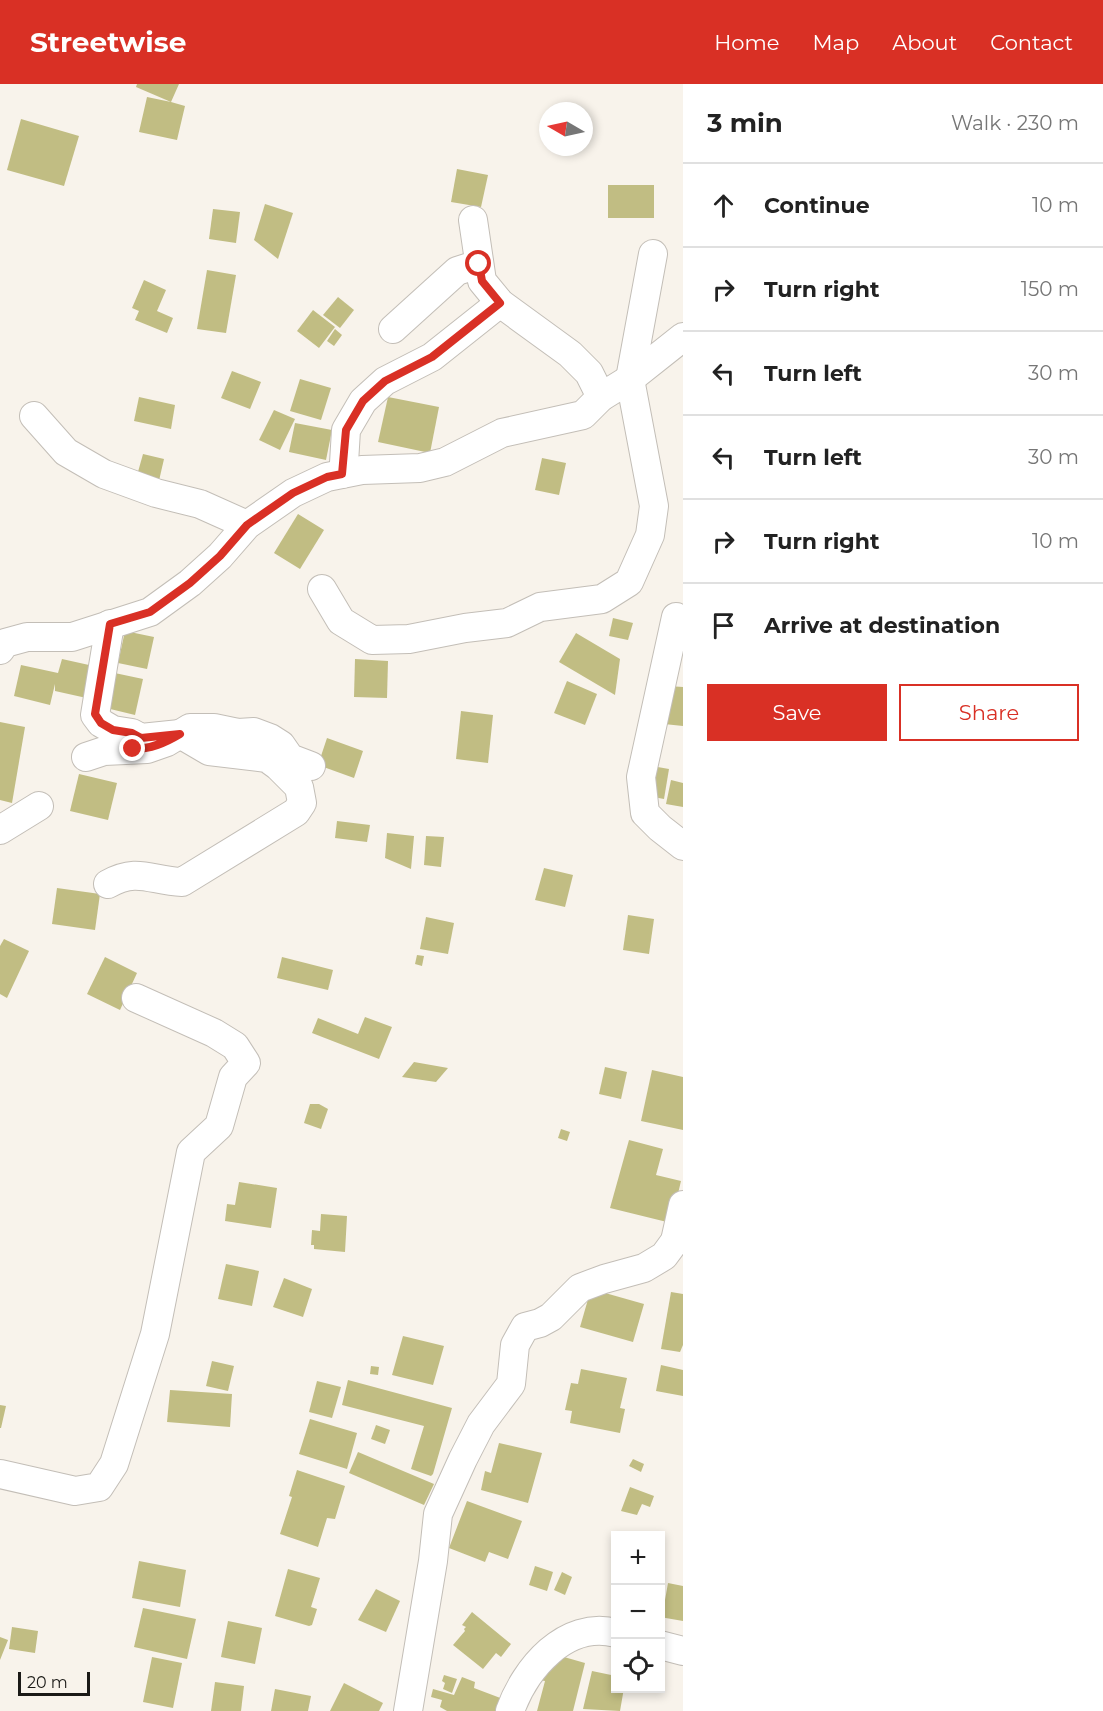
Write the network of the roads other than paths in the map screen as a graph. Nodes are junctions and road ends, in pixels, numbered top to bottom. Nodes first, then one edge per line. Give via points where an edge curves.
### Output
1 (473, 220) dead end
2 (653, 254) dead end
3 (479, 264) junction
4 (500, 303) junction
5 (393, 329) dead end
6 (683, 337) edge
7 (630, 379) junction
8 (601, 397) junction
9 (34, 416) dead end
10 (342, 474) junction
11 (247, 525) junction
12 (322, 589) dead end
13 (676, 617) dead end
14 (110, 624) junction
15 (0, 650) edge
16 (180, 734) junction
17 (86, 757) dead end
18 (311, 766) dead end
19 (39, 806) dead end
20 (0, 830) edge
21 (683, 846) edge
22 (108, 885) dead end
23 (136, 998) dead end
24 (683, 1205) edge
25 (679, 1239) edge
26 (0, 1474) edge
27 (611, 1632) edge
28 (665, 1646) edge
29 (683, 1651) edge
30 (408, 1711) edge
31 (510, 1711) edge

1 - 3 street
2 - 7 street
3 - 4 street via 482,281
3 - 5 street via 458,271
4 - 8 street via 570,354 589,373
4 - 10 street via 432,357 385,381 363,401 346,430
6 - 7 street
7 - 8 street
7 - 12 street via 654,506 650,535 629,582 602,599 540,607 507,623 409,639 372,640 341,621
8 - 10 street via 583,415 502,433 445,462 420,468
9 - 11 street via 66,452 104,474 200,504
10 - 11 street via 293,493
11 - 14 street via 190,583 150,612
13 - 21 street via 640,777 645,813
14 - 15 street via 72,637 27,637 5,643
14 - 16 street via 95,714 113,730 141,738
16 - 17 street via 147,749 104,751
16 - 18 street via 190,728 254,732 281,745 290,758
16 - 22 street via 209,751 267,758 299,787 302,803 296,812 182,882 132,874
19 - 20 street
23 - 26 street via 214,1032 235,1046 246,1063 233,1077 219,1126 191,1152 155,1335 114,1464 99,1487 75,1491
24 - 25 street
25 - 30 street via 664,1256 644,1268 580,1288 551,1317 525,1327 515,1345 511,1383 481,1424 438,1514 434,1562
27 - 31 street via 579,1635 557,1644 536,1663 516,1693
28 - 29 street

